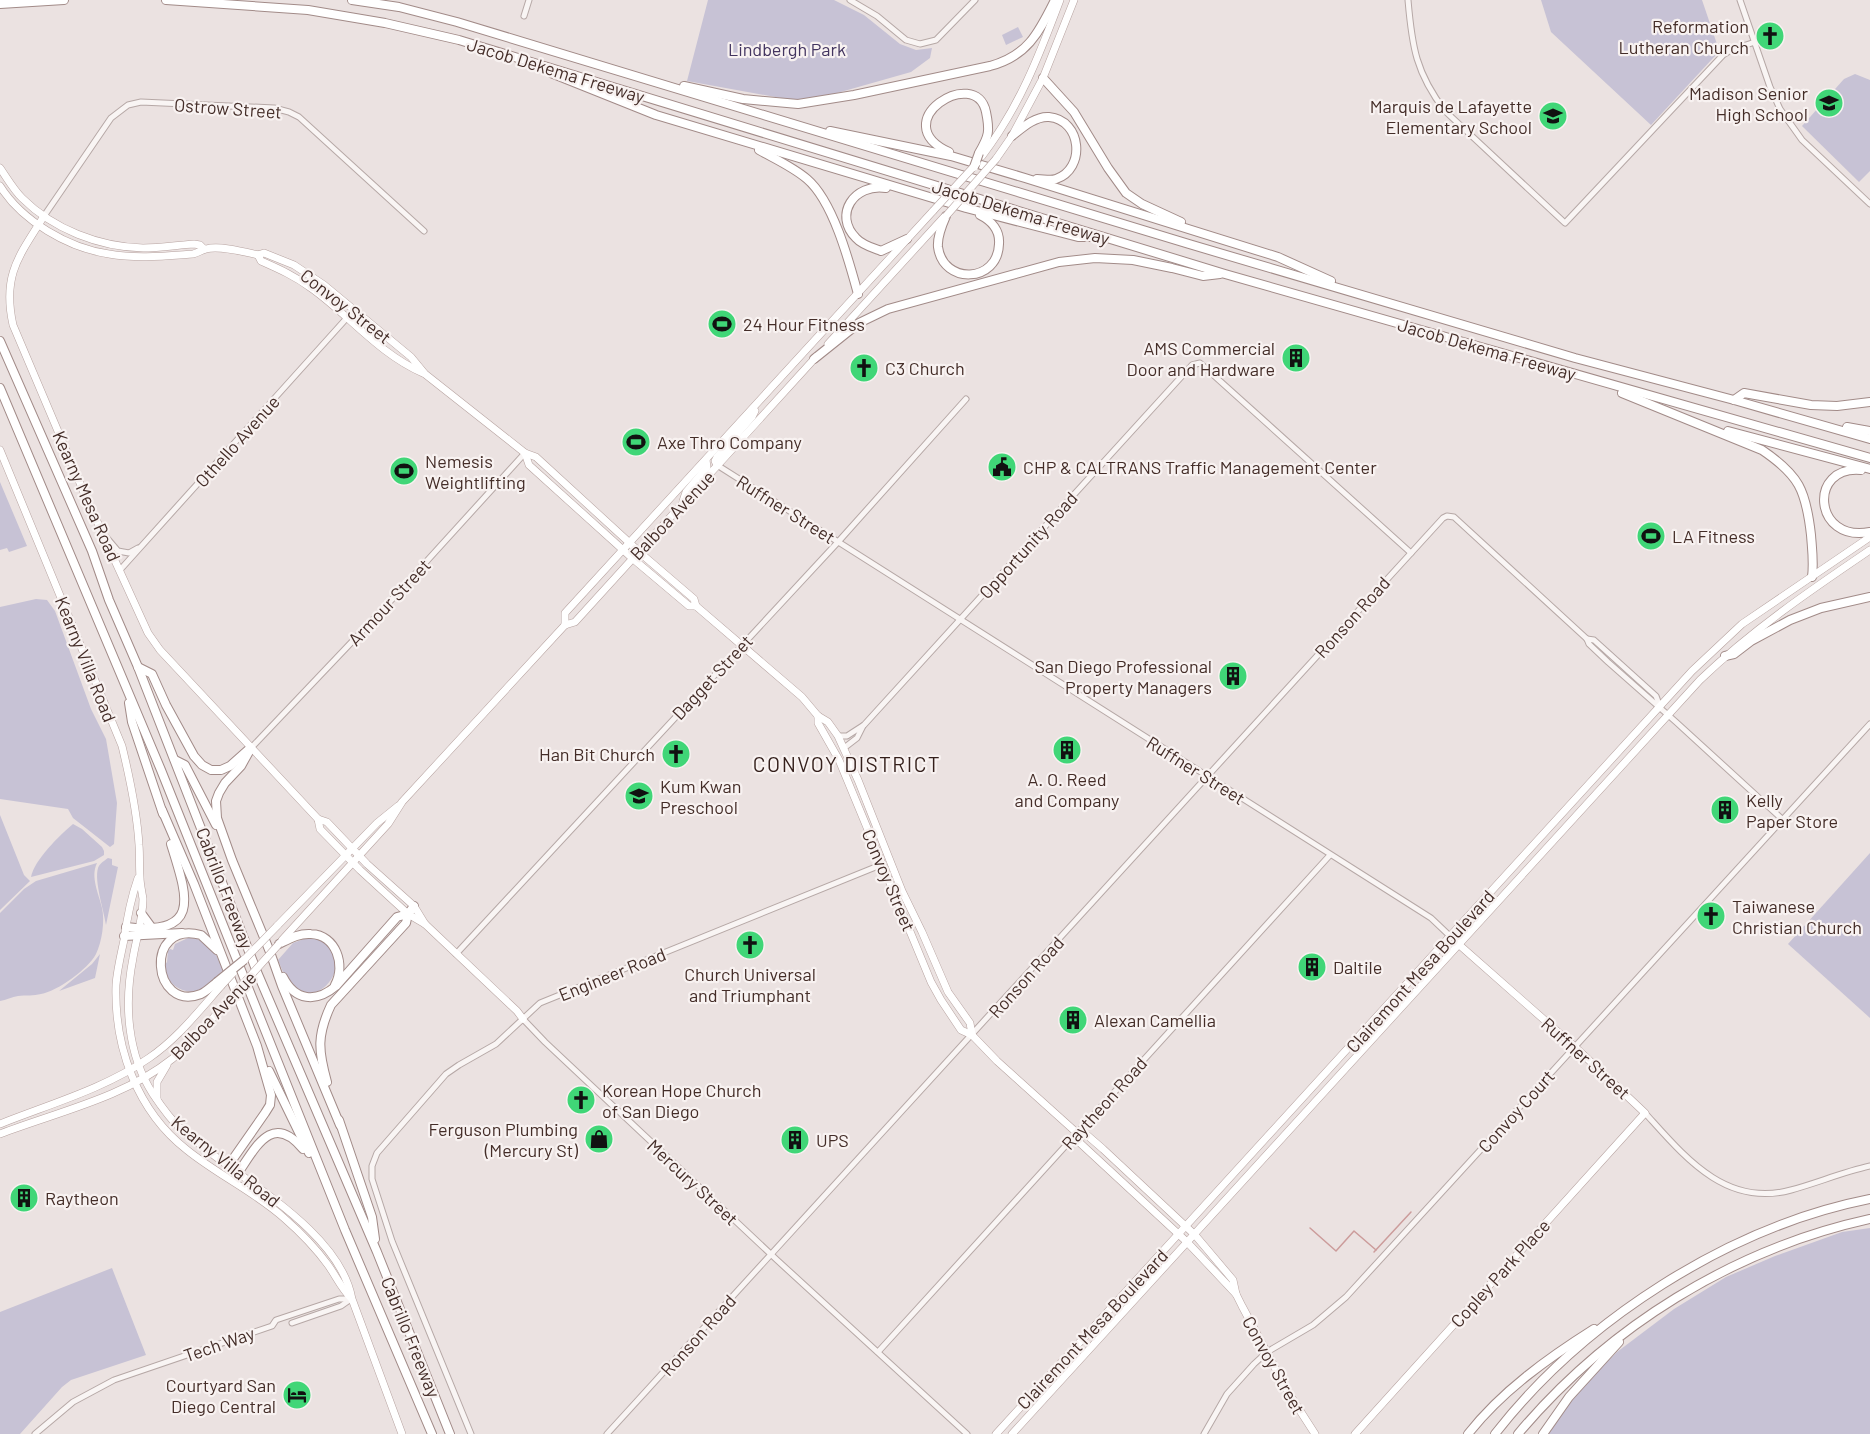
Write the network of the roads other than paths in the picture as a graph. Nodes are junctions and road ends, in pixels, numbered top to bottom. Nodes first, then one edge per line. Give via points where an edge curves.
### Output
1 (64, 0) edge
2 (166, 0) edge
3 (352, 0) edge
4 (529, 0) edge
5 (850, 0) edge
6 (975, 0) edge
7 (1055, 0) edge
8 (1060, 0) edge
9 (1074, 0) edge
10 (1408, 0) edge
11 (1740, 0) edge
12 (0, 4) edge
13 (524, 16) dead end
14 (1755, 42) junction
15 (504, 53) junction
16 (640, 78) junction
17 (1043, 78) junction
18 (774, 119) junction
19 (1012, 136) junction
20 (742, 142) junction
21 (981, 154) junction
22 (971, 164) junction
23 (0, 168) edge
24 (1025, 178) junction
25 (0, 186) edge
26 (915, 192) junction
27 (1870, 204) edge
28 (966, 208) junction
29 (44, 216) junction
30 (946, 216) junction
31 (39, 225) junction
32 (424, 231) dead end
33 (1102, 237) junction
34 (907, 239) junction
35 (1223, 240) junction
36 (204, 249) junction
37 (258, 255) junction
38 (272, 266) junction
39 (1225, 274) junction
40 (309, 275) junction
41 (858, 294) junction
42 (1363, 295) junction
43 (354, 310) junction
44 (347, 318) junction
45 (0, 341) edge
46 (814, 359) junction
47 (425, 374) junction
48 (1583, 377) junction
49 (0, 388) edge
50 (966, 399) dead end
51 (1734, 400) junction
52 (760, 401) junction
53 (1870, 402) edge
54 (1687, 419) junction
55 (1809, 421) junction
56 (1870, 431) edge
57 (1870, 439) edge
58 (0, 450) edge
59 (525, 453) junction
60 (1870, 458) edge
61 (706, 460) junction
62 (717, 465) junction
63 (1870, 470) edge
64 (683, 504) junction
65 (1870, 531) edge
66 (105, 535) junction
67 (1870, 537) edge
68 (149, 540) junction
69 (838, 542) junction
70 (629, 543) junction
71 (622, 550) junction
72 (1870, 550) edge
73 (638, 551) junction
74 (1411, 553) junction
75 (632, 558) junction
76 (120, 570) junction
77 (1812, 577) junction
78 (1870, 597) edge
79 (696, 606) junction
80 (960, 620) junction
81 (565, 625) junction
82 (741, 645) junction
83 (1725, 656) junction
84 (138, 667) junction
85 (126, 691) junction
86 (1660, 707) junction
87 (1667, 714) junction
88 (818, 720) junction
89 (1870, 724) edge
90 (864, 725) junction
91 (838, 736) junction
92 (251, 748) junction
93 (844, 748) junction
94 (175, 760) junction
95 (1208, 777) junction
96 (402, 802) junction
97 (162, 810) junction
98 (318, 819) junction
99 (1782, 819) junction
100 (352, 848) junction
101 (345, 855) junction
102 (1330, 855) junction
103 (360, 856) junction
104 (232, 861) junction
105 (890, 861) junction
106 (354, 864) junction
107 (882, 864) junction
108 (139, 876) junction
109 (414, 906) junction
110 (141, 914) junction
111 (408, 914) junction
112 (425, 924) junction
113 (909, 927) junction
114 (152, 928) junction
115 (125, 931) junction
116 (138, 932) junction
117 (186, 933) junction
118 (1451, 937) junction
119 (279, 944) junction
120 (1458, 944) junction
121 (270, 952) junction
122 (456, 954) junction
123 (221, 955) junction
124 (933, 959) junction
125 (244, 960) joint
126 (923, 962) junction
127 (219, 984) junction
128 (948, 992) junction
129 (328, 993) junction
130 (523, 1019) junction
131 (972, 1035) junction
132 (257, 1046) junction
133 (1575, 1047) junction
134 (171, 1060) junction
135 (139, 1065) junction
136 (129, 1070) junction
137 (144, 1077) junction
138 (134, 1083) junction
139 (72, 1096) junction
140 (158, 1101) junction
141 (1645, 1113) junction
142 (46, 1116) junction
143 (0, 1124) edge
144 (340, 1125) junction
145 (1077, 1133) junction
146 (0, 1134) edge
147 (312, 1160) junction
148 (228, 1166) junction
149 (1870, 1166) edge
150 (238, 1173) junction
151 (323, 1173) junction
152 (227, 1178) junction
153 (1870, 1199) edge
154 (1870, 1219) edge
155 (287, 1220) junction
156 (1186, 1227) junction
157 (310, 1230) junction
158 (1179, 1235) junction
159 (1195, 1235) junction
160 (306, 1238) junction
161 (1187, 1242) junction
162 (321, 1243) junction
163 (377, 1252) junction
164 (771, 1255) junction
165 (1236, 1294) junction
166 (352, 1299) junction
167 (1620, 1312) junction
168 (292, 1323) dead end
169 (1632, 1328) junction
170 (878, 1352) junction
171 (1267, 1352) junction
172 (35, 1434) edge
173 (402, 1434) edge
174 (432, 1434) edge
175 (450, 1434) edge
176 (471, 1434) edge
177 (607, 1434) edge
178 (967, 1434) edge
179 (996, 1434) edge
180 (1012, 1434) edge
181 (1204, 1434) edge
182 (1315, 1434) edge
183 (1355, 1434) edge
184 (1468, 1434) edge
185 (1495, 1434) edge
186 (1518, 1434) edge
187 (1543, 1434) edge

1 - 12 highway
2 - 15 highway, Jacob Dekema Freeway via 308,10 385,23
3 - 16 highway, Jacob Dekema Freeway via 457,22
4 - 13 street
5 - 6 street via 906,40 920,44 932,42
7 - 16 highway via 1034,39 1022,52 1000,64 854,95 798,104 771,103
8 - 21 main road via 1034,70 1004,125
9 - 17 main road, Balboa Avenue
10 - 14 street via 1413,47 1432,95 1565,223 1723,55
11 - 14 street
14 - 27 street via 1773,94 1794,130
15 - 20 highway via 642,111
15 - 33 highway, Jacob Dekema Freeway
16 - 18 highway, Jacob Dekema Freeway
17 - 19 main road, Balboa Avenue
17 - 35 highway via 1074,112 1130,196
18 - 22 highway via 951,156
18 - 42 highway, Jacob Dekema Freeway
19 - 24 highway via 1032,122 1049,117 1064,123 1074,135 1078,153 1069,170 1055,180
19 - 30 main road, Balboa Avenue, bridge
20 - 26 highway
20 - 41 highway via 790,167 808,180 823,199 832,214
21 - 22 highway, bridge
21 - 22 highway via 990,127 985,107 974,96 957,94 941,100 926,123 928,135 938,147
22 - 24 highway
22 - 34 main road, Balboa Avenue, bridge
23 - 29 main road, Convoy Street via 21,197
24 - 35 highway
25 - 31 main road, Convoy Street
26 - 28 highway
26 - 34 highway via 876,186 863,189 851,200 847,213 856,239 869,247 881,251
28 - 30 highway via 988,219 1000,235 999,253 988,269 973,275 960,274 942,258 938,248
28 - 33 highway via 1078,237
29 - 31 main road, Kearny Mesa Road
29 - 32 street, Ostrow Street via 111,118 128,105 141,102 289,112 314,129
29 - 36 main road, Convoy Street via 111,245 144,248 194,244
30 - 46 main road, Balboa Avenue
31 - 36 main road, Convoy Street via 70,242 109,255 144,258 193,254
31 - 66 main road, Kearny Mesa Road via 18,258 10,281 13,325
33 - 39 highway, Jacob Dekema Freeway
34 - 41 main road, Balboa Avenue
35 - 42 highway via 1278,257
36 - 37 main road, Convoy Street
37 - 38 main road, Convoy Street
37 - 40 main road, Convoy Street via 276,257
38 - 40 main road via 281,263
38 - 44 main road, Convoy Street via 312,288
39 - 46 highway via 1203,276 1114,259 1059,262 888,309 859,323
39 - 48 highway, Jacob Dekema Freeway
40 - 43 main road, Convoy Street
41 - 52 main road, Balboa Avenue
42 - 51 highway, Jacob Dekema Freeway
43 - 44 street, Othello Avenue
43 - 47 main road, Convoy Street via 411,357
44 - 47 main road, Convoy Street via 404,365
44 - 68 street, Othello Avenue
45 - 84 highway, Cabrillo Freeway via 92,550
46 - 62 main road, Balboa Avenue
47 - 59 main road, Convoy Street
48 - 54 highway
48 - 60 highway, Jacob Dekema Freeway
49 - 85 highway, Cabrillo Freeway
50 - 69 street, Dagget Street
51 - 53 highway via 1744,393 1811,405
51 - 55 highway, Jacob Dekema Freeway
52 - 61 main road, Balboa Avenue
52 - 62 main road via 752,417 717,457
54 - 63 highway
54 - 77 highway via 1762,450 1780,462 1798,483 1809,516
55 - 56 highway
55 - 57 highway, Jacob Dekema Freeway
58 - 108 main road, Kearny Villa Road via 122,746 133,795
59 - 70 main road, Convoy Street via 537,458
59 - 71 main road, Convoy Street via 529,465
59 - 92 street, Armour Street
61 - 64 main road via 707,466 686,492
61 - 70 main road, Balboa Avenue
62 - 64 main road, Balboa Avenue
62 - 69 street, Ruffner Street
63 - 65 highway via 1853,469 1834,477 1826,488 1824,503 1829,519 1839,528 1857,533
64 - 73 main road, Balboa Avenue
66 - 68 street via 114,548 124,553
66 - 76 main road, Kearny Mesa Road
67 - 77 main road, Clairemont Mesa Boulevard
68 - 76 street, Othello Avenue
69 - 80 street, Ruffner Street
69 - 82 street, Dagget Street
70 - 71 main road, Balboa Avenue
70 - 73 main road, Convoy Street
71 - 75 main road, Convoy Street
71 - 81 main road, Balboa Avenue via 565,613
72 - 83 main road, Clairemont Mesa Boulevard via 1786,607
73 - 75 main road, Balboa Avenue
73 - 79 main road, Convoy Street via 694,599
74 - 80 street, Opportunity Road via 1200,363 1192,365
74 - 86 street, Ronson Road via 1443,518 1454,517
74 - 95 street, Ronson Road
75 - 79 main road, Convoy Street via 689,606
75 - 81 main road, Balboa Avenue via 575,622
76 - 92 main road, Kearny Mesa Road via 155,644
77 - 86 main road, Clairemont Mesa Boulevard via 1742,624
78 - 83 highway via 1790,620
79 - 82 main road, Convoy Street
80 - 90 street, Opportunity Road
80 - 95 street, Ruffner Street
81 - 96 main road, Balboa Avenue
82 - 88 main road, Convoy Street via 802,697
82 - 122 street, Dagget Street
83 - 87 main road, Clairemont Mesa Boulevard
84 - 92 highway via 152,674 202,765 221,770
84 - 94 highway, Cabrillo Freeway
85 - 97 highway via 132,722
85 - 151 highway, Cabrillo Freeway
86 - 87 street
86 - 118 main road, Clairemont Mesa Boulevard
87 - 99 street
87 - 120 main road, Clairemont Mesa Boulevard
88 - 91 main road, Convoy Street via 828,722
88 - 93 main road via 837,747
88 - 107 main road, Convoy Street
89 - 99 street, Convoy Court
90 - 91 street via 847,736
90 - 93 street, Opportunity Road via 857,738
91 - 93 main road, Convoy Street
92 - 98 main road, Mercury Street
92 - 104 highway via 217,797 217,818
93 - 105 main road, Convoy Street
94 - 104 highway via 185,765
94 - 163 highway, Cabrillo Freeway via 257,972
95 - 102 street, Ruffner Street
95 - 131 street, Ronson Road
96 - 100 main road, Balboa Avenue
96 - 103 main road, Balboa Avenue
97 - 114 highway via 186,900 175,921
97 - 123 highway
98 - 100 main road, Mercury Street via 327,822
98 - 101 main road, Mercury Street via 320,829
99 - 133 street, Convoy Court
100 - 101 main road, Balboa Avenue
100 - 103 main road, Mercury Street
101 - 106 main road, Mercury Street
101 - 125 main road, Balboa Avenue, bridge
102 - 118 street, Ruffner Street via 1431,918
102 - 145 street, Raytheon Road
103 - 106 main road, Balboa Avenue
103 - 109 main road, Mercury Street
104 - 121 highway
105 - 107 street, Engineer Road
105 - 124 main road, Convoy Street
106 - 111 main road, Mercury Street
106 - 119 main road, Balboa Avenue
107 - 113 main road, Convoy Street
107 - 130 street, Engineer Road via 540,1003
108 - 110 main road, Kearny Villa Road
108 - 115 main road, Kearny Villa Road via 130,899
109 - 111 highway
109 - 112 main road, Mercury Street
110 - 114 highway
110 - 116 main road, Kearny Villa Road
111 - 112 main road, Mercury Street
111 - 129 highway via 397,916
111 - 144 highway via 406,923 342,991 324,1019 320,1058
112 - 122 main road, Mercury Street
113 - 124 main road via 915,931 926,955
113 - 126 main road, Convoy Street
114 - 116 highway
115 - 116 highway
115 - 136 main road, Kearny Villa Road via 117,998
116 - 117 highway
116 - 135 main road, Kearny Villa Road via 127,998 129,1028
117 - 123 highway via 201,935
117 - 127 highway via 169,942 162,952 164,981 174,991 189,996
118 - 120 main road, Ruffner Street
118 - 156 main road, Clairemont Mesa Boulevard
119 - 129 highway via 301,934 314,934 334,946 340,970
119 - 134 main road, Balboa Avenue, bridge
120 - 133 main road, Ruffner Street
120 - 159 main road, Clairemont Mesa Boulevard
121 - 129 highway via 294,992 310,998
121 - 144 highway
122 - 130 main road, Mercury Street
123 - 132 highway
124 - 128 main road, Convoy Street
125 - 127 highway, bridge
126 - 128 main road
126 - 131 main road, Convoy Street via 961,1030
127 - 135 main road, Balboa Avenue via 182,1030
128 - 131 main road, Convoy Street via 970,1023
130 - 164 street, Mercury Street
130 - 176 street, Engineer Road via 496,1044 446,1074 377,1153 372,1166 372,1179 392,1241
131 - 145 main road, Convoy Street
131 - 164 street, Ronson Road
132 - 147 highway
132 - 148 highway via 271,1095 270,1105
133 - 141 main road, Ruffner Street
133 - 171 street, Convoy Court via 1346,1297 1313,1325
134 - 137 main road, Balboa Avenue
134 - 140 main road via 157,1082
135 - 136 main road, Balboa Avenue
135 - 137 main road, Kearny Villa Road
136 - 138 main road, Kearny Villa Road
136 - 139 main road, Balboa Avenue
137 - 138 main road, Balboa Avenue
137 - 140 main road, Kearny Villa Road
138 - 142 main road, Balboa Avenue
138 - 152 main road, Kearny Villa Road via 172,1137
139 - 142 main road via 46,1112
139 - 143 main road, Balboa Avenue
140 - 148 main road, Kearny Villa Road via 183,1131
141 - 149 street via 1692,1163 1728,1188 1789,1191
141 - 183 main road, Copley Park Place
142 - 146 main road, Balboa Avenue
144 - 163 highway via 372,1216
145 - 156 main road, Convoy Street via 1088,1136
145 - 158 main road, Convoy Street via 1080,1143
145 - 170 street, Raytheon Road
147 - 150 highway via 290,1137 273,1133 260,1141
147 - 151 highway
148 - 150 main road, Kearny Villa Road
148 - 152 main road
150 - 152 main road
150 - 157 main road, Kearny Villa Road
151 - 174 highway, Cabrillo Freeway
152 - 155 main road, Kearny Villa Road
153 - 167 highway via 1795,1220 1725,1249
154 - 169 highway via 1832,1227 1746,1260 1688,1290
155 - 157 main road, Kearny Villa Road
155 - 160 main road, Kearny Villa Road
156 - 158 main road, Clairemont Mesa Boulevard
156 - 159 main road, Convoy Street
157 - 162 main road, Kearny Villa Road
158 - 161 main road, Convoy Street
158 - 179 main road, Clairemont Mesa Boulevard
159 - 161 main road, Clairemont Mesa Boulevard
159 - 165 main road, Convoy Street via 1233,1280
160 - 162 main road
160 - 166 main road, Kearny Villa Road
161 - 165 main road, Convoy Street
161 - 180 main road, Clairemont Mesa Boulevard
162 - 166 main road, Kearny Villa Road via 349,1284
163 - 175 highway, Cabrillo Freeway
164 - 170 street, Mercury Street
164 - 177 street, Ronson Road
165 - 171 main road, Convoy Street
166 - 168 street
166 - 172 street, Tech Way via 339,1299 276,1320 272,1326 114,1380 73,1402
166 - 173 main road, Kearny Villa Road
167 - 184 highway via 1554,1354
167 - 185 highway via 1559,1364
169 - 186 highway via 1564,1384
169 - 187 highway via 1569,1397
170 - 178 street, Mercury Street
171 - 181 street, Convoy Court via 1227,1394
171 - 182 main road, Convoy Street

